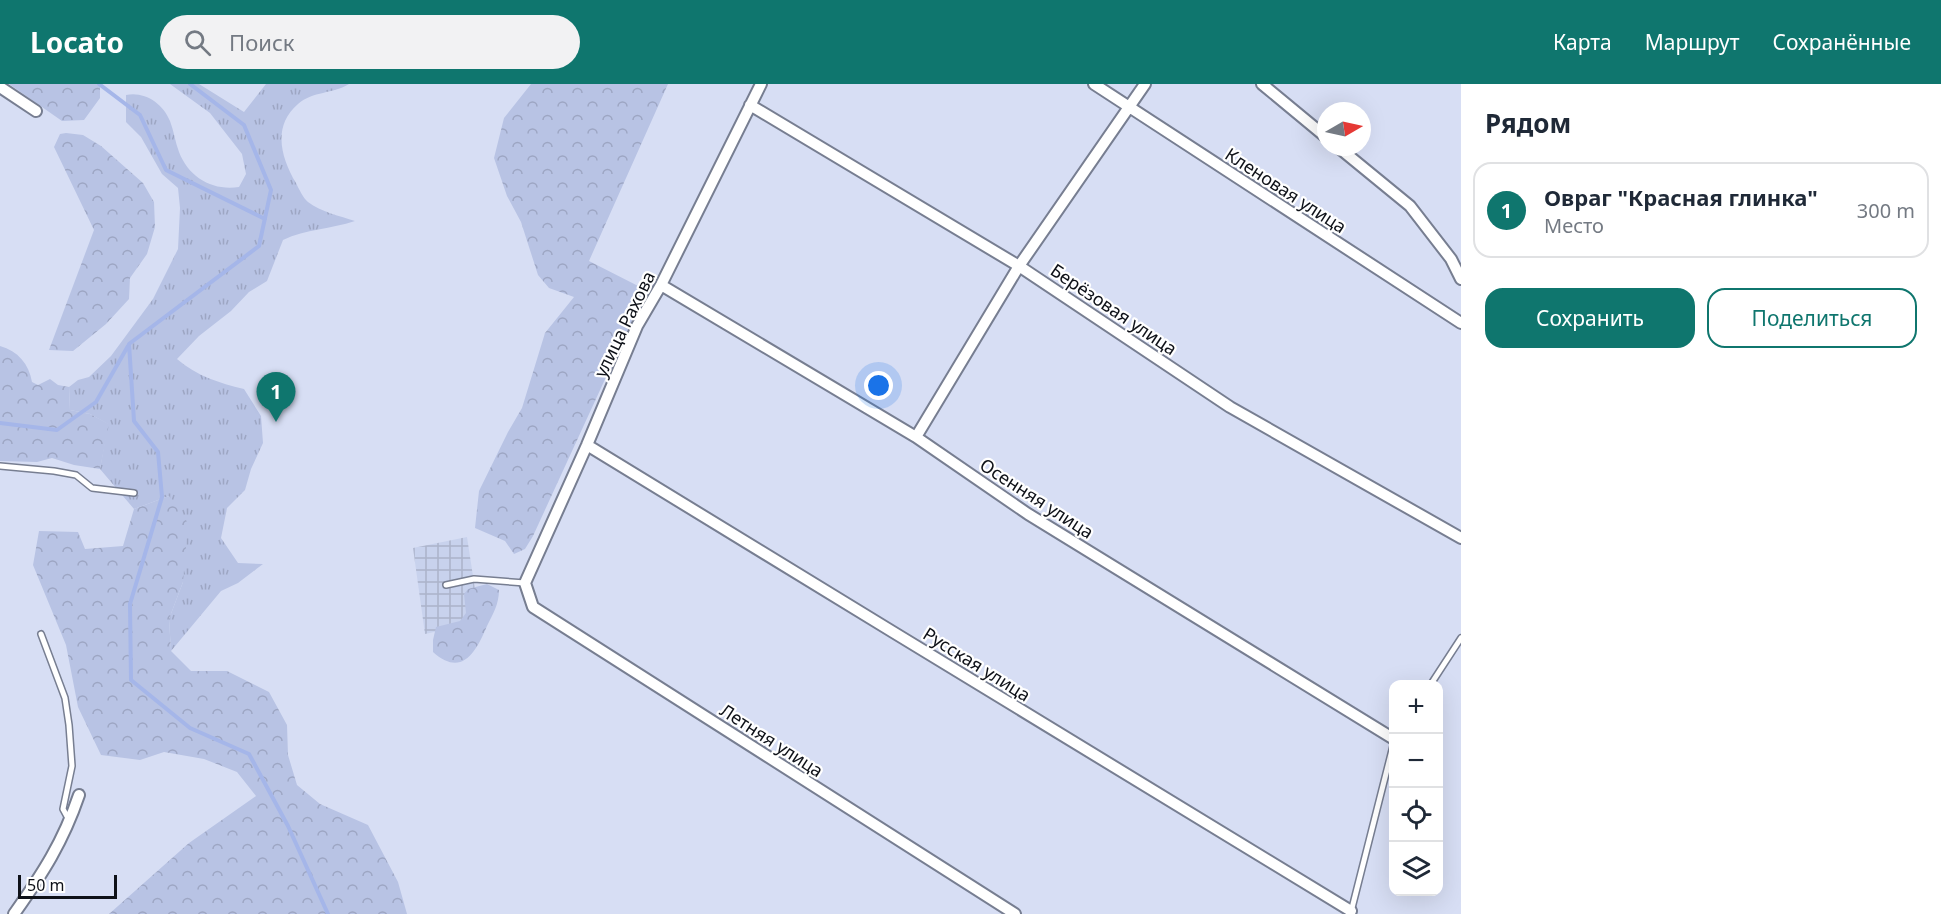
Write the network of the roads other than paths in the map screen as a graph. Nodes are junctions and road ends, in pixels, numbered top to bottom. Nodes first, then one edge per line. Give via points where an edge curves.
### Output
1 (761, 84) edge
2 (1094, 84) edge
3 (1145, 84) edge
4 (1262, 84) edge
5 (0, 87) edge
6 (750, 105) junction
7 (1129, 108) junction
8 (36, 111) dead end
9 (1317, 130) edge
10 (1349, 156) edge
11 (1019, 266) junction
12 (1461, 279) edge
13 (661, 285) junction
14 (1461, 323) edge
15 (916, 437) junction
16 (587, 445) junction
17 (0, 466) edge
18 (134, 493) dead end
19 (1461, 538) edge
20 (525, 583) junction
21 (446, 585) dead end
22 (41, 634) dead end
23 (1461, 638) edge
24 (1434, 680) edge
25 (1389, 738) edge
26 (1389, 761) edge
27 (79, 795) dead end
28 (70, 822) junction
29 (1351, 912) edge
30 (14, 914) edge
31 (1015, 914) edge

1 - 6 street, улица Рахова
2 - 7 street, Кленовая улица
3 - 7 street
4 - 9 street
5 - 8 street
6 - 11 street, Берёзовая улица
6 - 13 street, улица Рахова
7 - 11 street
7 - 14 street, Кленовая улица
10 - 12 street via 1410,206 1451,259
11 - 15 street
11 - 19 street, Берёзовая улица via 1230,407
13 - 15 street, Осенняя улица
13 - 16 street, улица Рахова via 637,326
15 - 25 street, Осенняя улица via 1028,514
16 - 20 street, улица Рахова
16 - 29 street, Русская улица
17 - 18 lane via 76,475 92,488
20 - 21 lane via 474,579
20 - 31 street, Летняя улица via 533,607
22 - 28 lane via 65,698 72,766 63,809
23 - 24 lane
26 - 29 lane
27 - 28 street
28 - 30 street via 47,867

